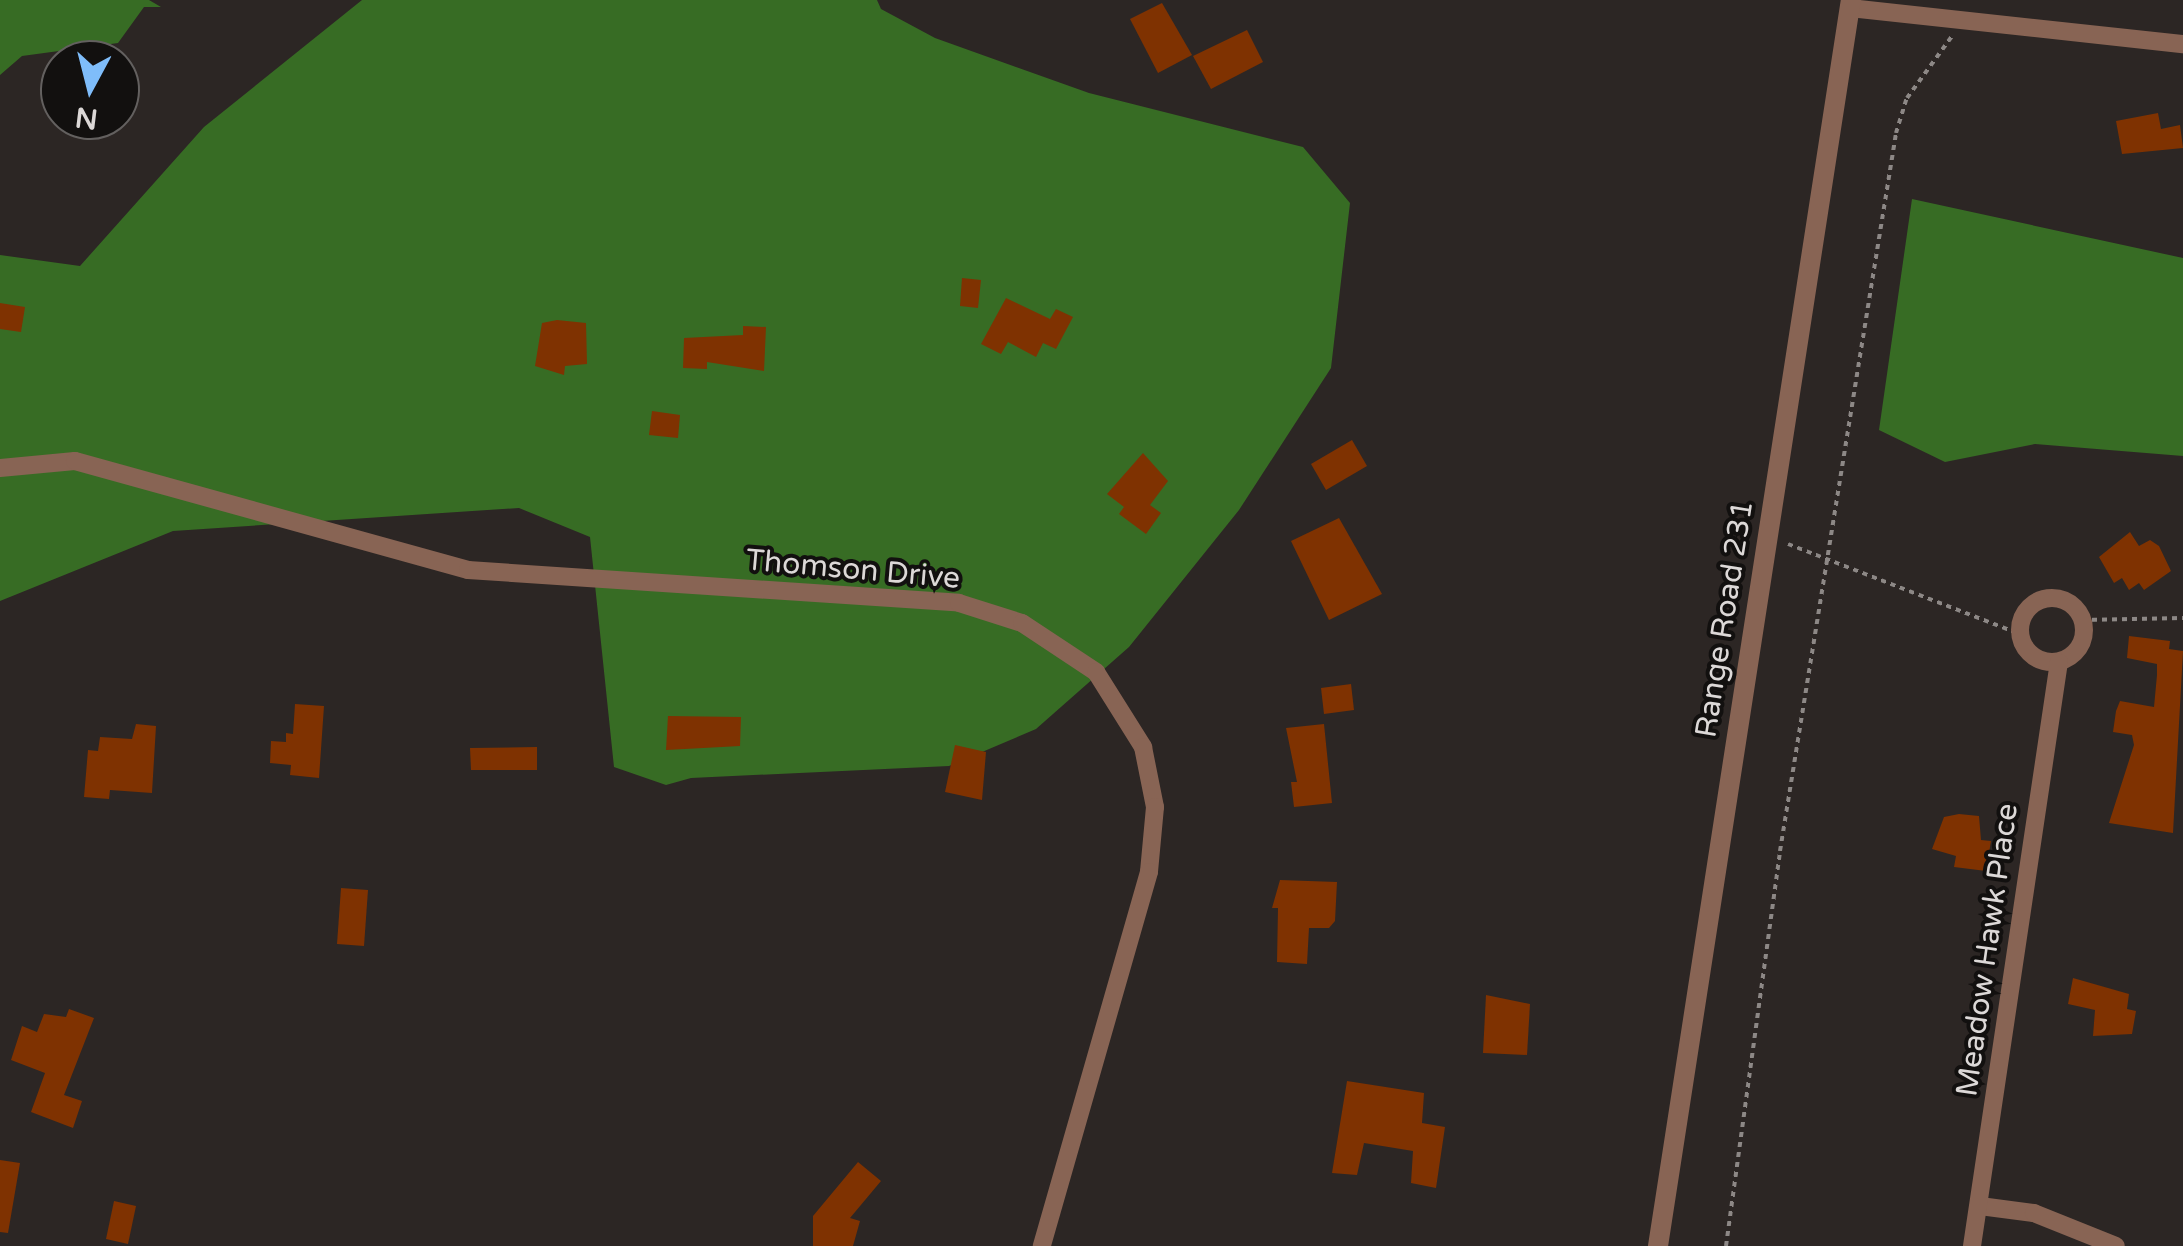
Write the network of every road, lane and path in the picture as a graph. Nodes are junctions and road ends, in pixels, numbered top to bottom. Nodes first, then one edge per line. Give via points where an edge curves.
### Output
1 (1850, 4) edge
2 (1957, 20) junction
3 (2183, 44) edge
4 (0, 468) edge
5 (1768, 539) junction
6 (1827, 559) junction
7 (2183, 618) edge
8 (2082, 620) junction
9 (2020, 634) junction
10 (2059, 662) junction
11 (1980, 1206) junction
12 (1042, 1246) edge
13 (1658, 1246) edge
14 (1726, 1246) edge
15 (1972, 1246) edge
16 (2116, 1246) edge

1 - 2 street
1 - 5 street, Range Road 231
2 - 3 street
2 - 6 path via 1940,59 1900,114
4 - 12 street, Thomson Drive via 74,461 468,570 959,603 1022,623 1096,672 1143,747 1154,807 1149,872
5 - 6 path
5 - 13 street, Range Road 231
6 - 9 path
6 - 14 path
7 - 8 path
8 - 9 street via 2070,604 2041,600 2025,612
8 - 10 street, Meadow Hawk Place via 2077,650
9 - 10 street via 2037,659
10 - 11 street, Meadow Hawk Place
11 - 15 street, Meadow Hawk Place
11 - 16 street via 2034,1213

